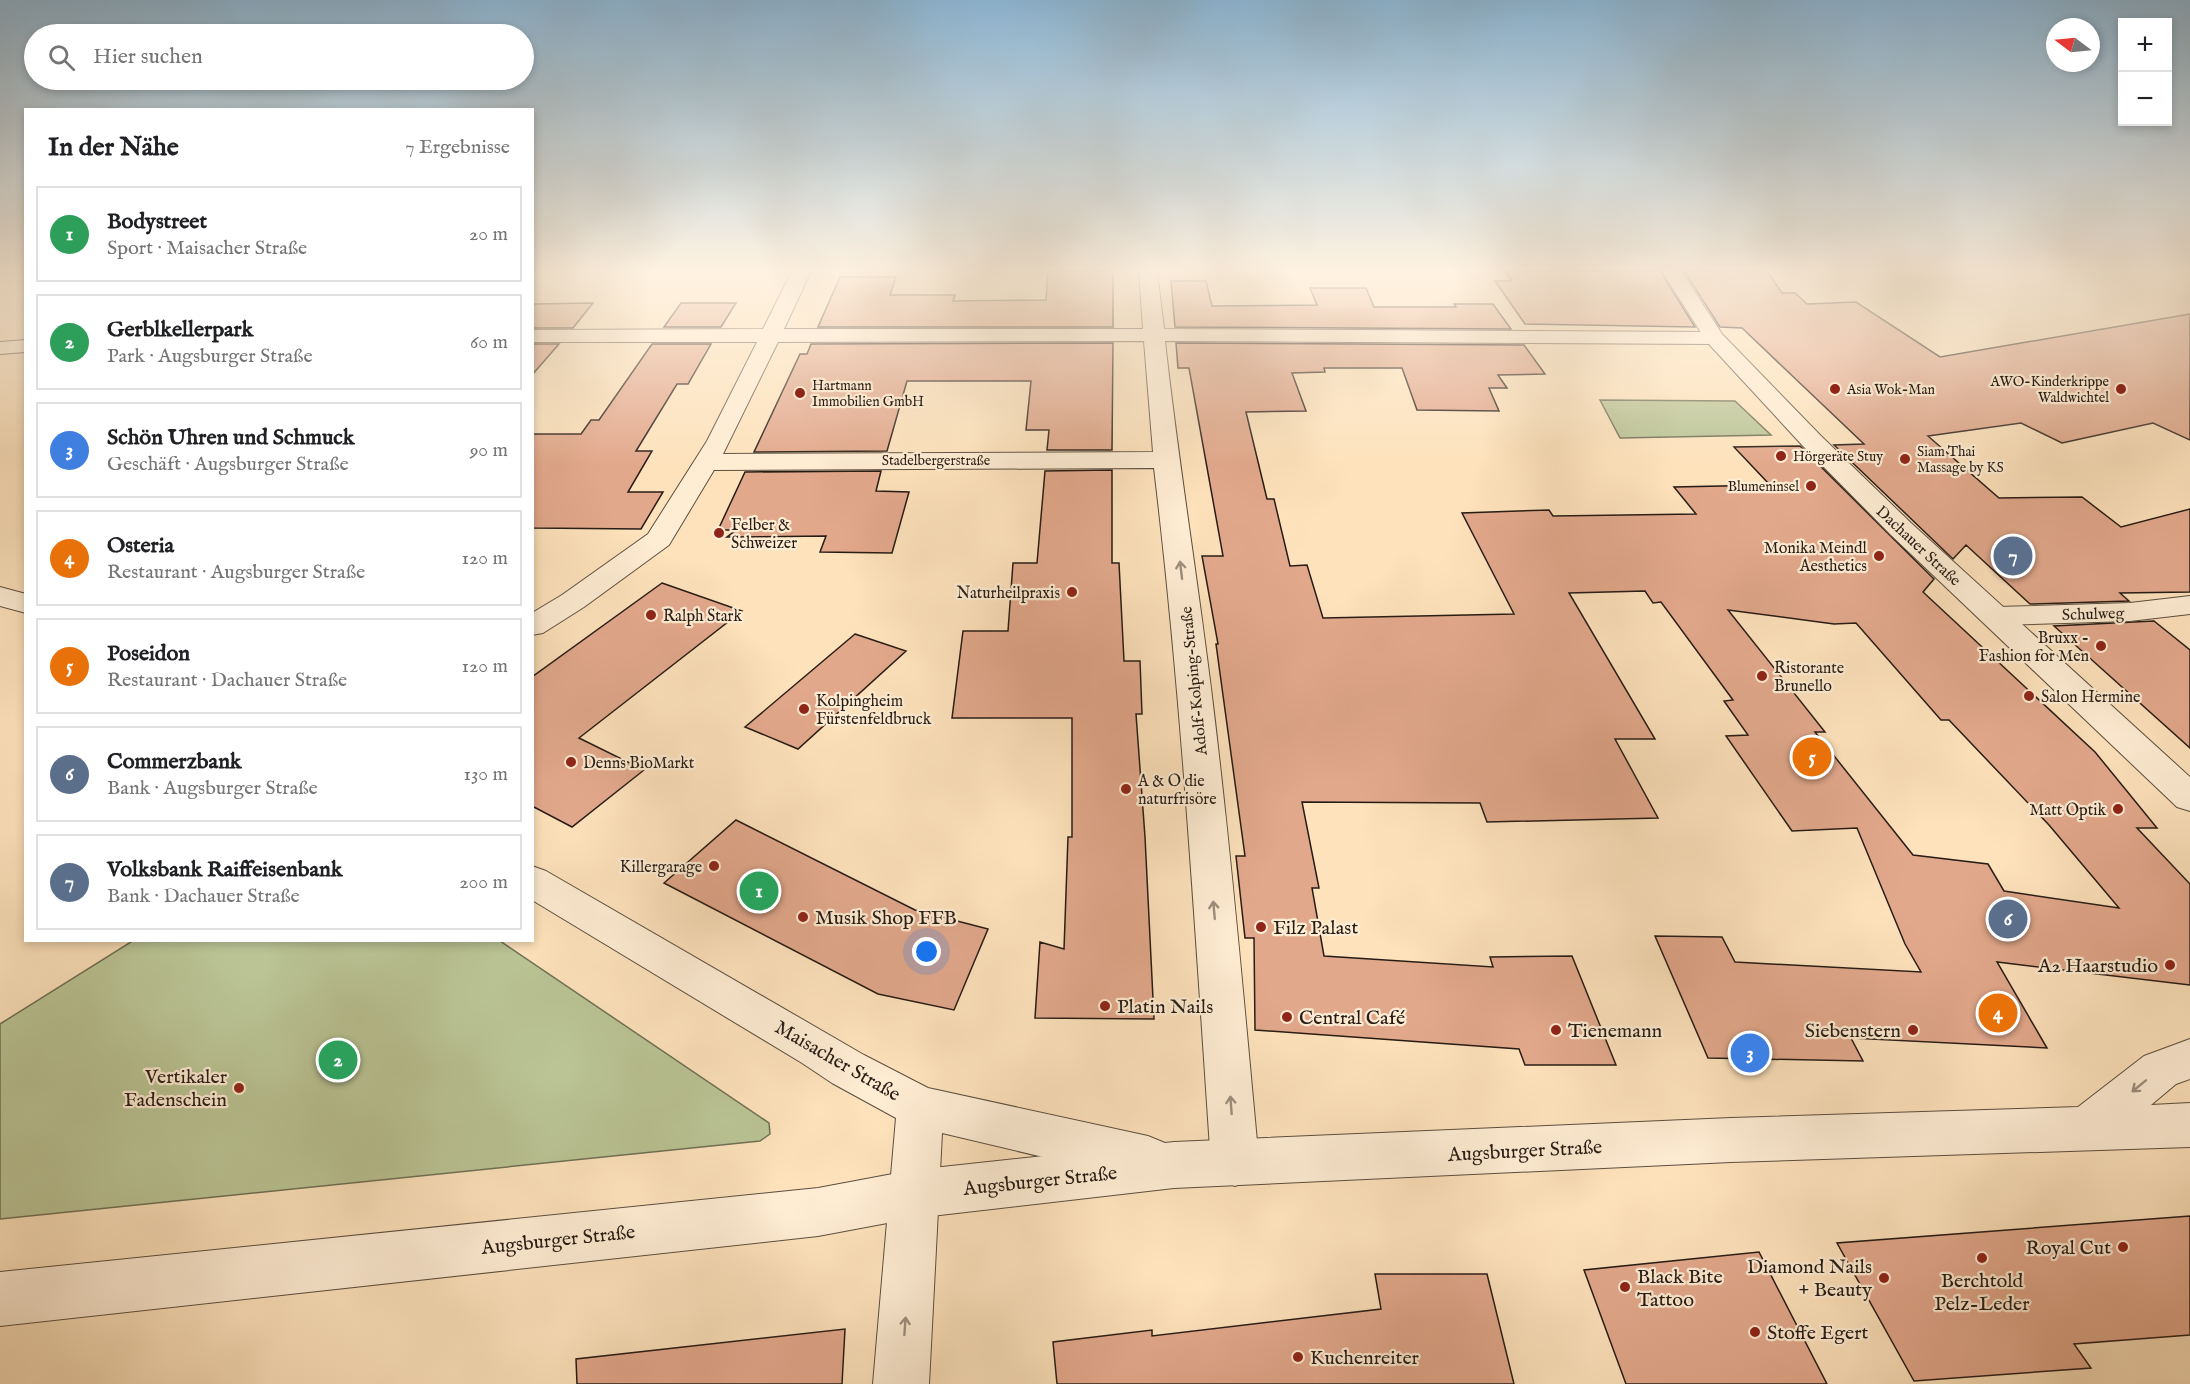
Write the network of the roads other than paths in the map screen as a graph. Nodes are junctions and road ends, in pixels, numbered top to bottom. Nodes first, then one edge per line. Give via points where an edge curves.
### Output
1 (1155, 335) edge
2 (534, 336) edge
3 (1042, 336) edge
4 (1264, 336) edge
5 (769, 337) junction
6 (1714, 338) joint
7 (24, 346) edge
8 (0, 348) edge
9 (1166, 460) junction
10 (706, 462) junction
11 (0, 596) edge
12 (24, 603) edge
13 (2190, 605) edge
14 (1997, 616) junction
15 (534, 625) edge
16 (2190, 798) edge
17 (534, 882) edge
18 (2190, 1059) edge
19 (920, 1107) junction
20 (2190, 1125) edge
21 (2085, 1130) junction
22 (1235, 1163) junction
23 (1174, 1165) junction
24 (914, 1194) junction
25 (0, 1299) edge
26 (901, 1384) edge

1 - 9 street, Adolf-Kolping-Straße
2 - 5 street
3 - 5 street
4 - 6 street
5 - 10 street
6 - 14 street, Dachauer Straße via 1853,482
7 - 8 street
9 - 10 street, Stadelbergerstraße
22 -> 9 street, Adolf-Kolping-Straße via 1201,748
10 - 15 street via 659,539
11 - 12 street
13 - 14 street, Schulweg via 2130,612
14 - 16 street, Dachauer Straße
17 - 19 street, Maisacher Straße via 848,1069
18 -> 21 street via 2160,1070
19 - 23 street, Maisacher Straße
19 - 24 street
20 - 21 street, Augsburger Straße
21 - 22 street, Augsburger Straße via 1774,1139
22 - 23 street, Augsburger Straße
23 - 24 street, Augsburger Straße
24 - 25 street, Augsburger Straße via 818,1212
26 -> 24 street

